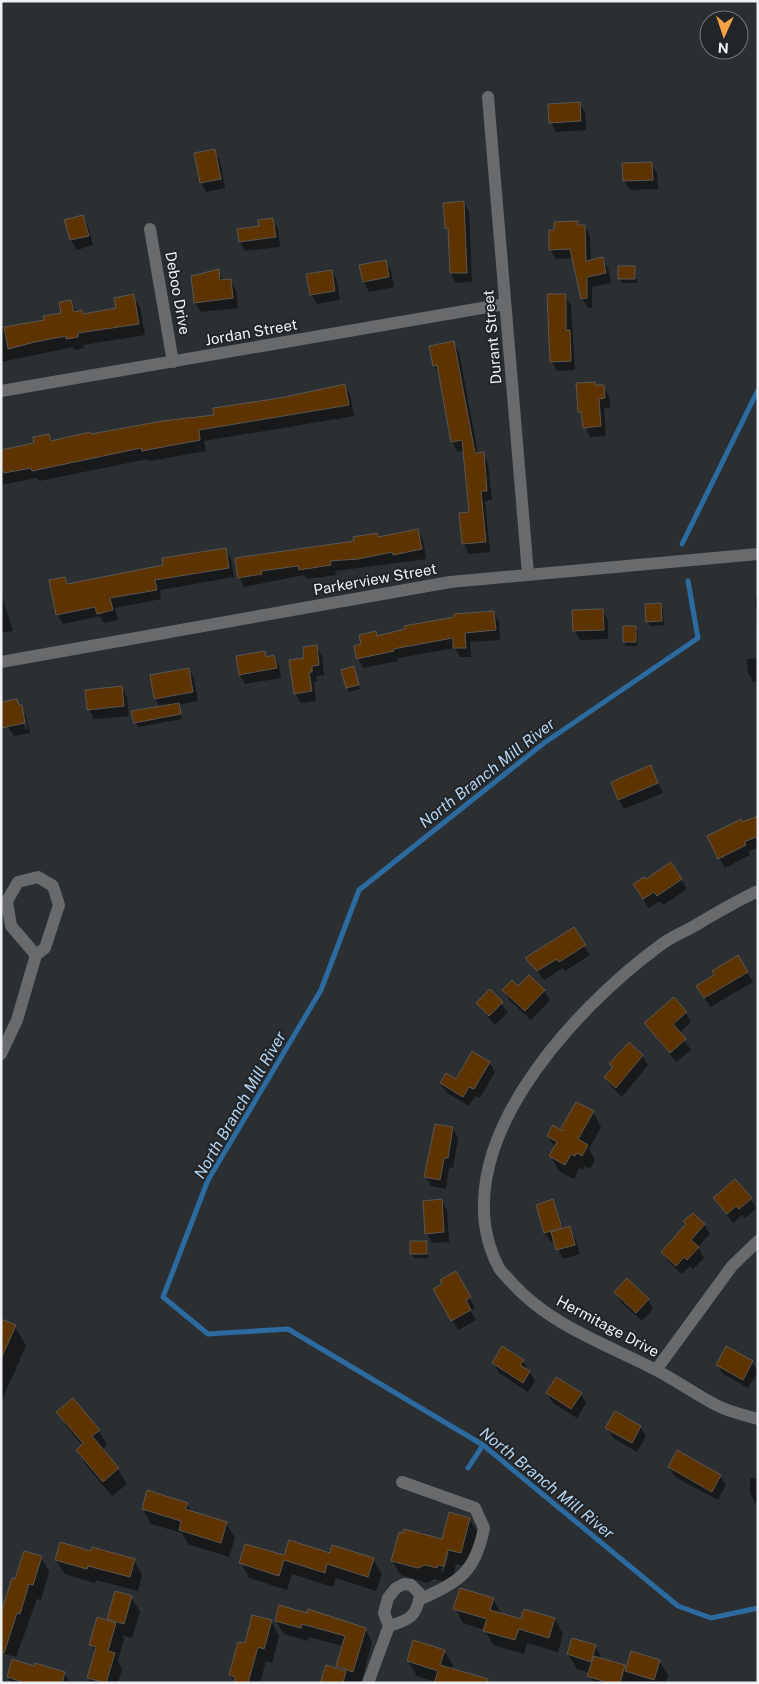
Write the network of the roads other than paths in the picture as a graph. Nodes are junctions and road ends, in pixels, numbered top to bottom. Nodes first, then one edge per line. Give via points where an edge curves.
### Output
1 (488, 96) dead end
2 (150, 229) dead end
3 (505, 304) junction
4 (173, 362) junction
5 (1, 391) edge
6 (758, 554) edge
7 (528, 574) junction
8 (1, 662) edge
9 (758, 891) edge
10 (36, 955) junction
11 (1, 1054) edge
12 (758, 1241) edge
13 (656, 1370) junction
14 (758, 1419) edge
15 (402, 1482) dead end
16 (419, 1600) junction
17 (389, 1626) junction
18 (368, 1683) edge

1 - 3 street, Durant Street
2 - 4 street, Deboo Drive
3 - 4 street, Jordan Street
3 - 7 street, Durant Street
4 - 5 street, Jordan Street
6 - 7 street, Parkerview Street
7 - 8 street, Parkerview Street via 406,589
9 - 13 street, Hermitage Drive via 664,943 626,973 575,1022 526,1084 489,1158 483,1195 485,1231 500,1269 526,1298 568,1326
10 - 10 street via 11,926 7,901 18,882 38,877 53,886 58,905 45,948
10 - 11 street via 17,1020
12 - 13 street via 732,1266
13 - 14 street, Hermitage Drive via 718,1406
15 - 16 street via 475,1508 484,1528 474,1561 460,1579
16 - 17 street via 413,1616
16 - 17 street via 420,1594 411,1585 396,1588 388,1598 384,1613
17 - 18 street

